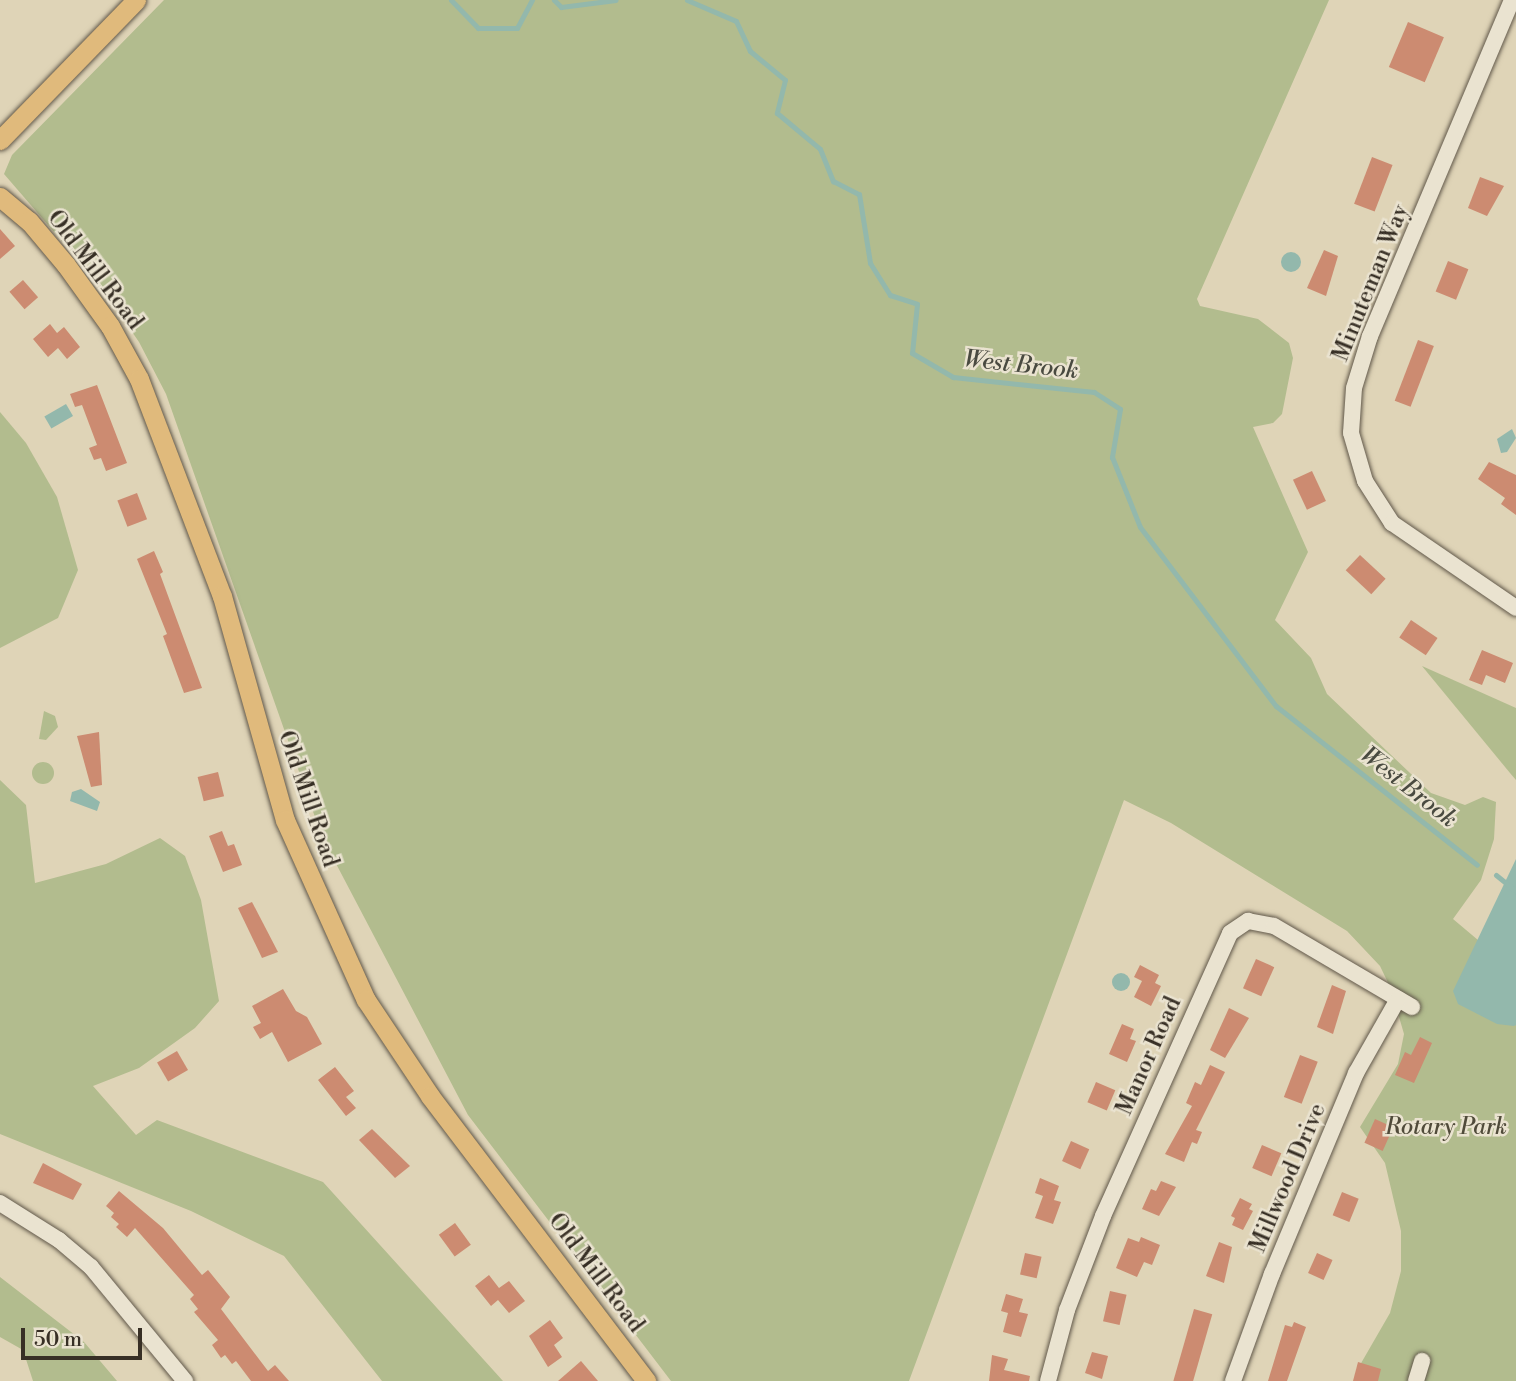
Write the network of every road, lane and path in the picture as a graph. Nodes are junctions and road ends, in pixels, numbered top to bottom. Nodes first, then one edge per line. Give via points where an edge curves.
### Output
1 (136, 0) edge
2 (1512, 0) edge
3 (0, 140) edge
4 (0, 197) edge
5 (1516, 608) edge
6 (1405, 1003) joint
7 (0, 1203) edge
8 (1422, 1361) dead end
9 (185, 1381) edge
10 (646, 1381) edge
11 (1048, 1381) edge
12 (1233, 1381) edge
13 (1416, 1381) edge

1 - 3 main road
2 - 5 street, Minuteman Way via 1370,335 1354,388 1351,433 1365,481 1392,523
4 - 10 main road, Old Mill Road via 29,220 66,265 110,326 139,379 222,596 285,820 366,1000 432,1100
6 - 11 street, Manor Road via 1274,926 1248,921 1230,933 1103,1216
6 - 12 street, Millwood Drive via 1356,1073
7 - 9 street via 59,1240 91,1267
8 - 13 street

